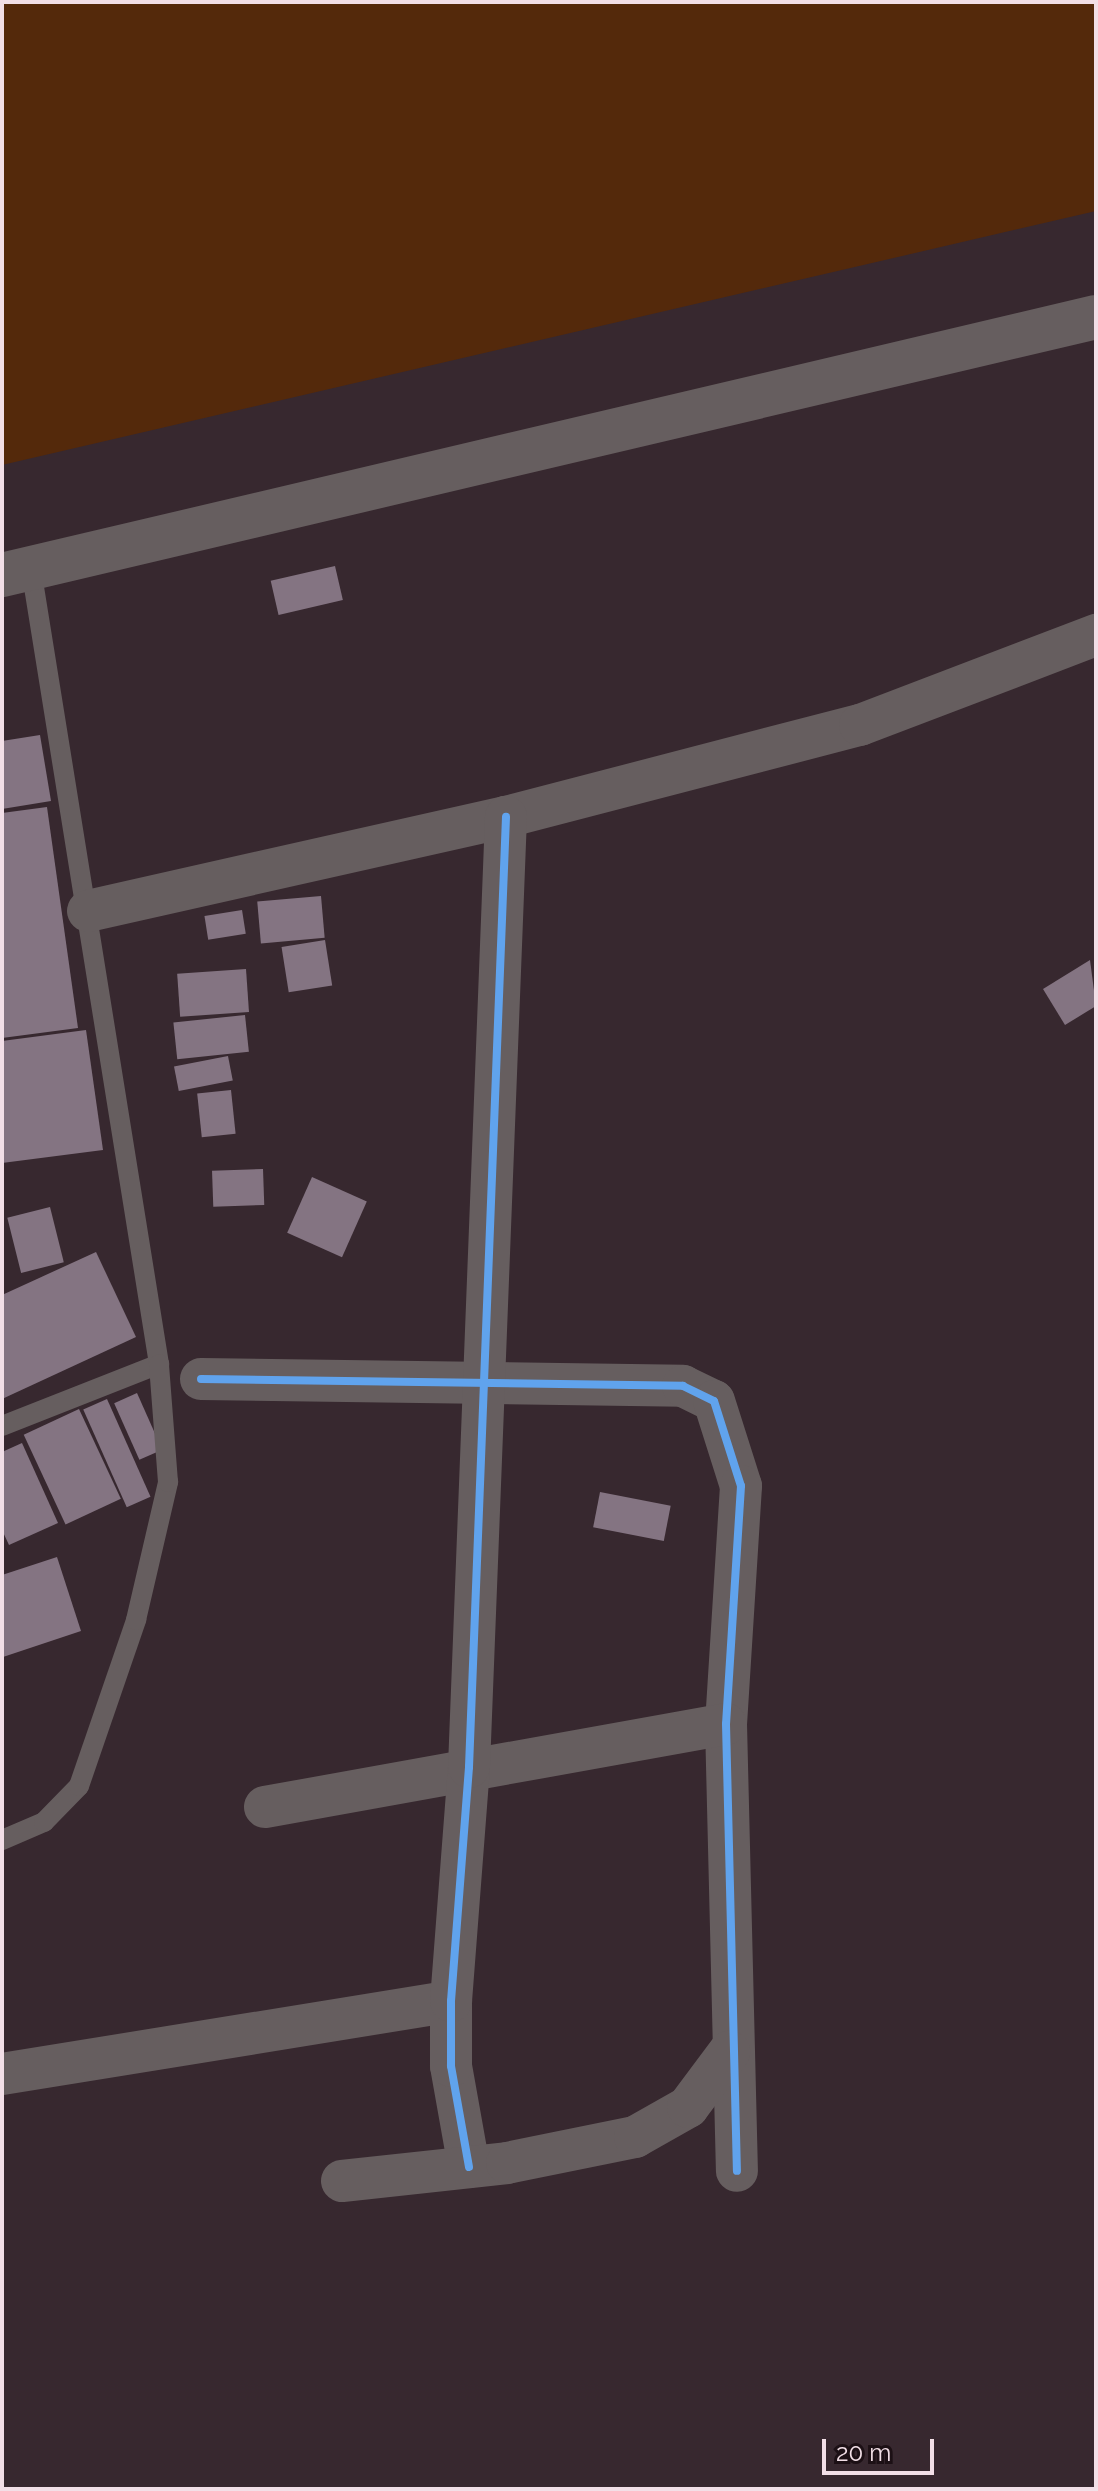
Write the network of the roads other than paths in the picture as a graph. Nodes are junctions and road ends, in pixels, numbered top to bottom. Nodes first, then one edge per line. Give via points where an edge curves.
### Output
1 (1096, 317) edge
2 (17, 572) edge
3 (1096, 635) edge
4 (506, 817) junction
5 (88, 911) junction
6 (159, 1364) junction
7 (201, 1379) dead end
8 (484, 1383) junction
9 (2, 1426) edge
10 (726, 1724) junction
11 (469, 1767) junction
12 (265, 1807) dead end
13 (2, 1840) edge
14 (451, 2001) junction
15 (729, 2052) junction
16 (2, 2074) edge
17 (469, 2167) junction
18 (737, 2171) dead end
19 (342, 2181) dead end

1 - 2 street
2 - 5 lane
3 - 4 street via 860,725
4 - 5 street
4 - 8 street
5 - 6 lane
6 - 9 lane
6 - 13 lane via 168,1482 136,1620 79,1786 44,1822
7 - 8 street
8 - 10 street via 683,1386 714,1401 741,1486
8 - 11 street
10 - 11 street
10 - 15 street
11 - 12 street
11 - 14 street
14 - 16 street
14 - 17 street via 451,2066
15 - 17 street via 688,2107 635,2137
15 - 18 street
17 - 19 street

